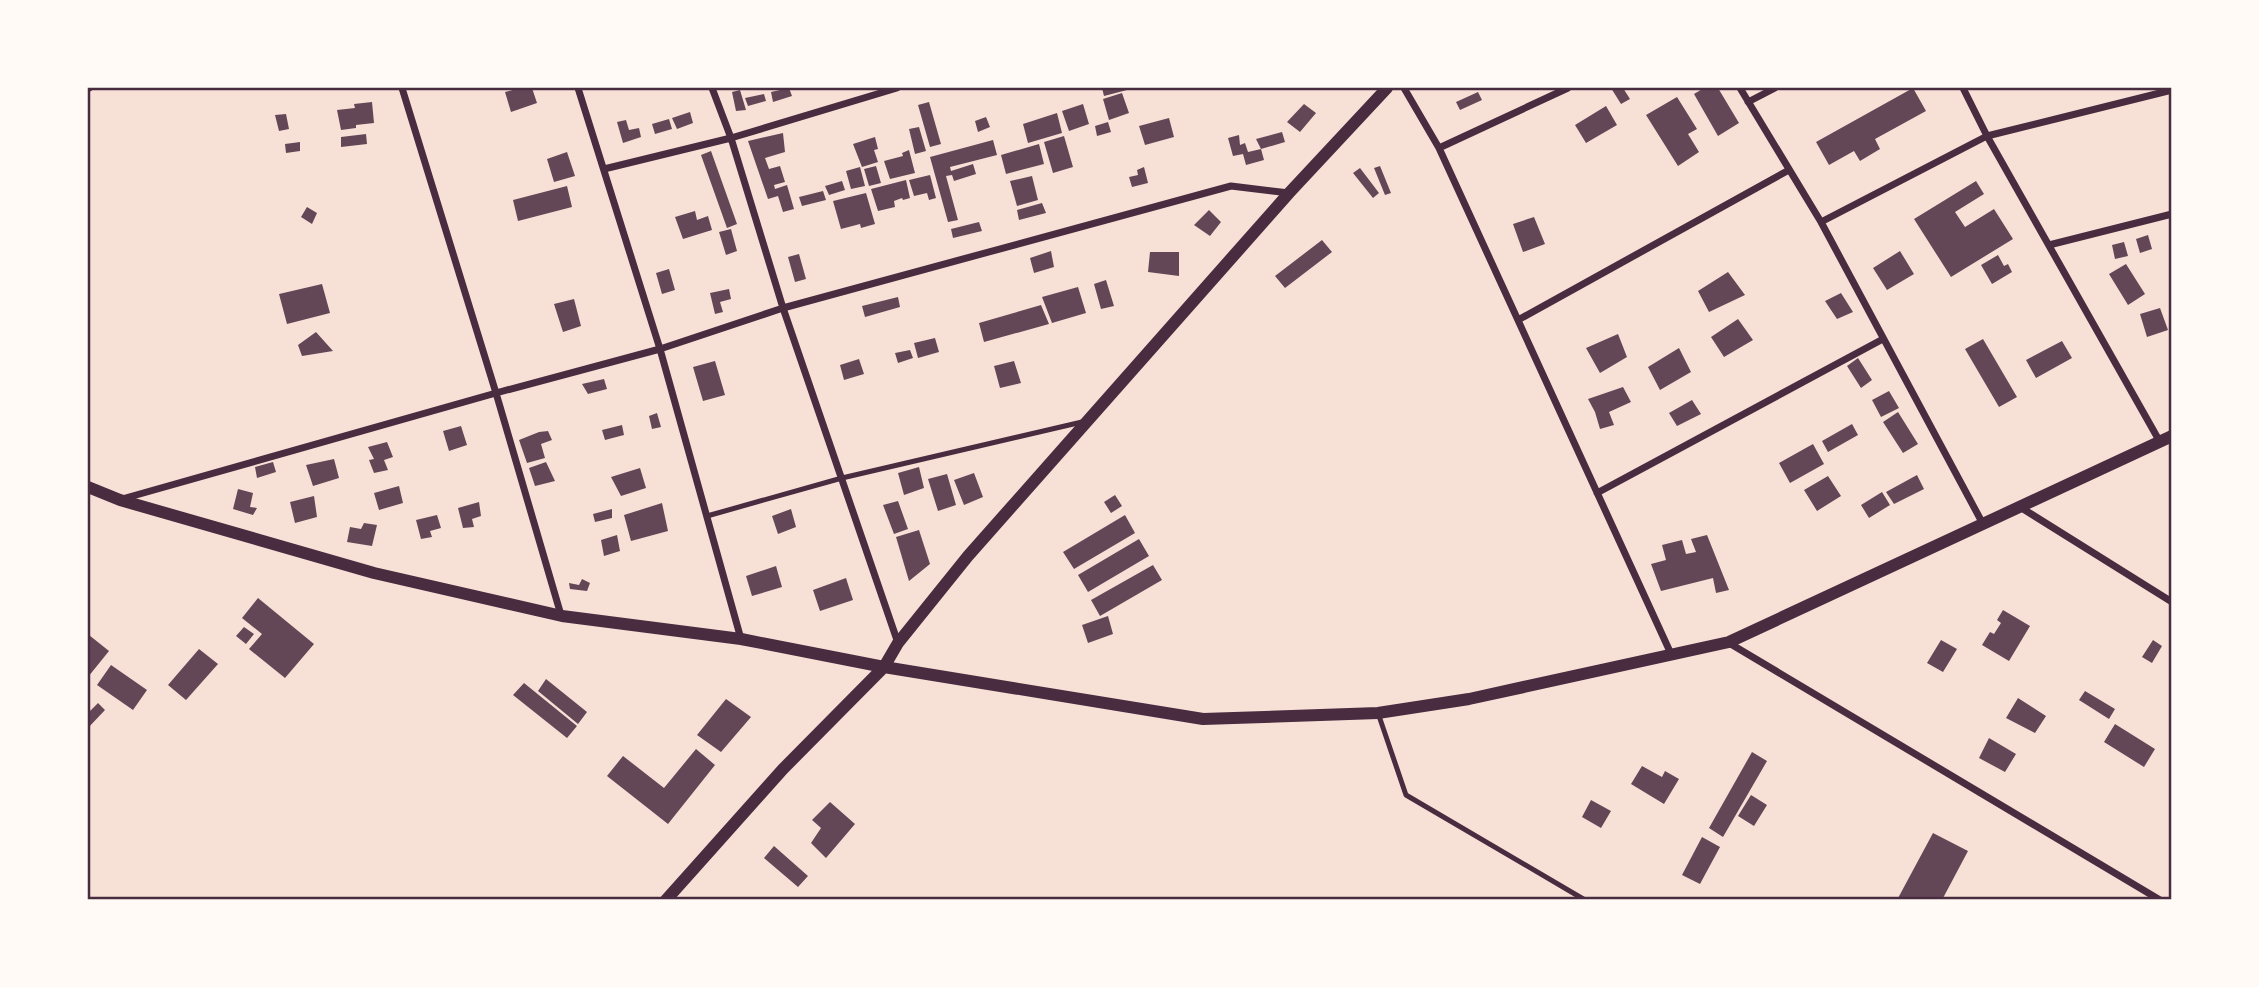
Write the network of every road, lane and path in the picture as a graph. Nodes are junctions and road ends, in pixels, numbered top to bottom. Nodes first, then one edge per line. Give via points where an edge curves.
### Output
1 (402, 88) edge
2 (578, 88) edge
3 (712, 88) edge
4 (897, 88) edge
5 (1387, 88) edge
6 (1404, 88) edge
7 (1568, 88) edge
8 (1740, 88) edge
9 (1775, 88) edge
10 (1963, 88) edge
11 (2172, 89) edge
12 (1748, 102) junction
13 (1987, 136) junction
14 (731, 138) junction
15 (1439, 148) junction
16 (604, 169) junction
17 (1789, 170) junction
18 (1289, 193) junction
19 (2172, 214) edge
20 (1821, 222) junction
21 (2049, 245) junction
22 (783, 308) junction
23 (1518, 320) junction
24 (1884, 339) junction
25 (660, 349) junction
26 (496, 393) junction
27 (1088, 420) junction
28 (2166, 439) edge
29 (842, 478) junction
30 (88, 487) edge
31 (1597, 493) junction
32 (120, 500) junction
33 (2020, 507) junction
34 (707, 516) junction
35 (1983, 524) junction
36 (2172, 602) edge
37 (562, 616) junction
38 (741, 639) junction
39 (1729, 642) junction
40 (898, 643) junction
41 (1672, 656) junction
42 (884, 667) junction
43 (1378, 713) junction
44 (666, 900) edge
45 (1584, 900) edge
46 (2160, 900) edge

1 - 26 street
2 - 16 street
3 - 14 street
4 - 14 street
5 - 18 street
5 - 40 street
6 - 15 street
7 - 15 street
8 - 12 street
9 - 12 street
10 - 13 street
11 - 13 street
12 - 17 street
13 - 20 street
13 - 21 street
14 - 16 street
14 - 22 street
15 - 23 street
16 - 25 street
17 - 20 street
17 - 23 street
18 - 22 street via 1231,186
18 - 27 street
19 - 21 street
20 - 24 street
21 - 28 street
22 - 25 street
22 - 29 street
23 - 31 street
24 - 31 street
24 - 35 street
25 - 26 street
25 - 34 street
26 - 32 street
26 - 37 street
27 - 29 lane
27 - 40 street
28 - 33 street
29 - 34 lane
29 - 40 street
30 - 32 street
31 - 41 street
32 - 37 street via 374,573
33 - 35 street
33 - 36 street
34 - 38 street
35 - 39 street
37 - 38 street
38 - 42 street
39 - 41 street
39 - 46 street
40 - 42 street
41 - 43 street via 1469,699
42 - 43 street via 1203,719
42 - 44 street via 783,769
43 - 45 lane via 1406,795

